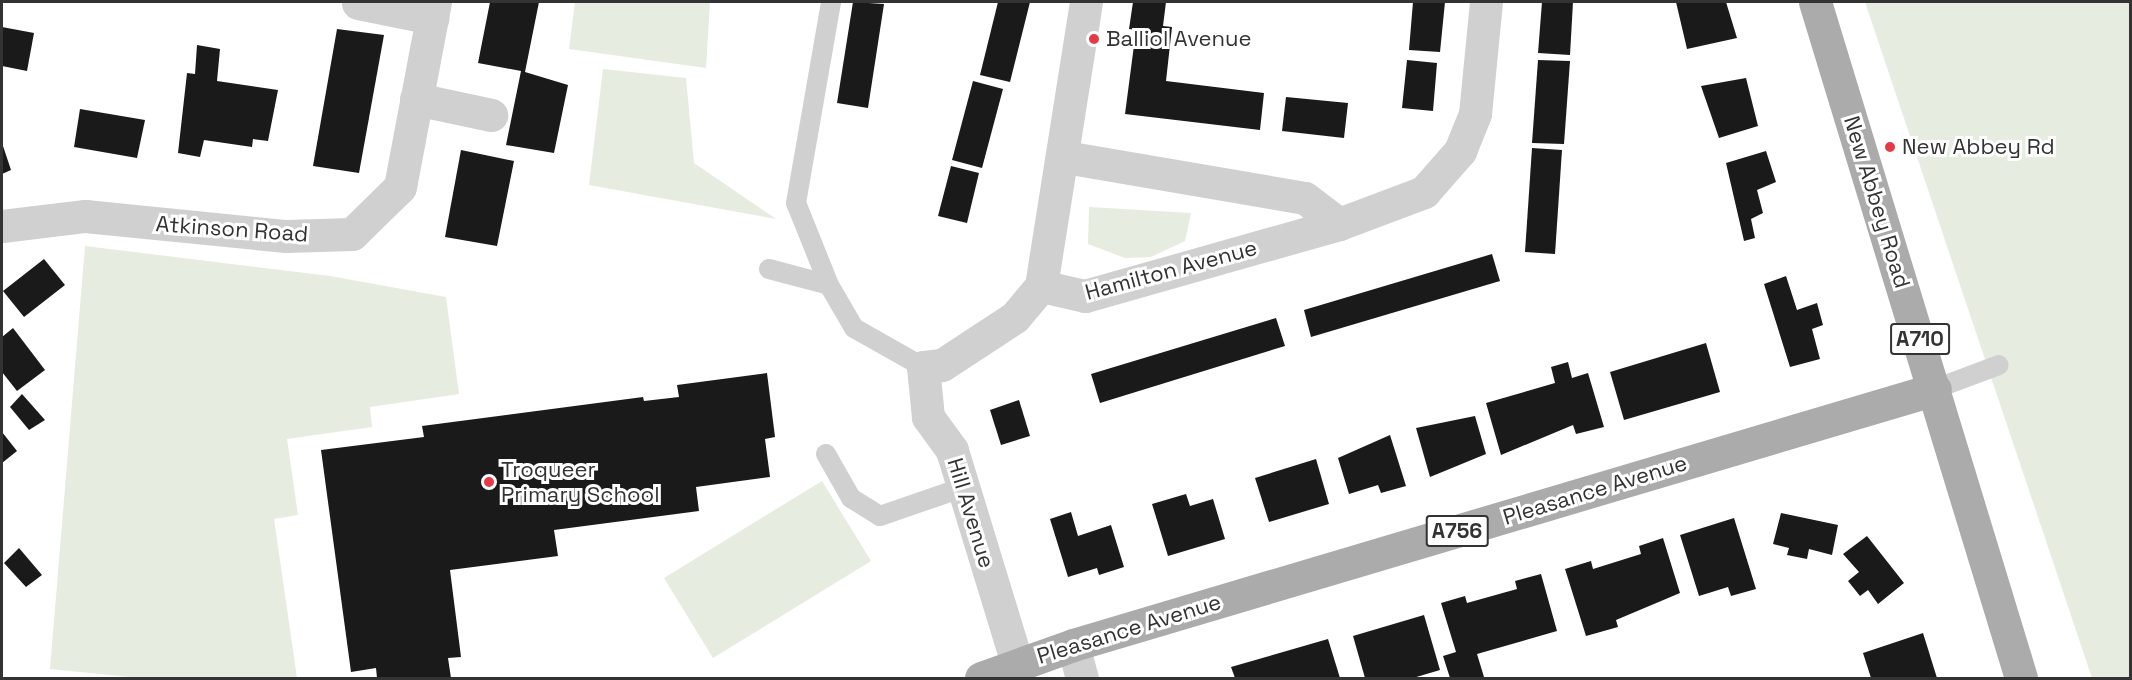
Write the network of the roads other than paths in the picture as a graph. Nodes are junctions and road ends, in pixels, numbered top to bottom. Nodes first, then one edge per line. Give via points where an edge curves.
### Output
1 (831, 2) edge
2 (1086, 2) edge
3 (1486, 2) edge
4 (1815, 2) edge
5 (358, 3) edge
6 (434, 10) edge
7 (416, 99) junction
8 (491, 115) dead end
9 (1065, 156) junction
10 (1339, 224) junction
11 (2, 226) edge
12 (770, 269) dead end
13 (829, 285) junction
14 (1041, 286) junction
15 (1999, 364) dead end
16 (923, 367) junction
17 (1935, 389) junction
18 (826, 454) dead end
19 (964, 487) junction
20 (1073, 645) junction
21 (1017, 663) junction
22 (981, 678) edge
23 (1082, 678) edge
24 (2021, 678) edge

1 - 13 lane via 796,203
2 - 9 street
3 - 10 street, Hamilton Avenue via 1474,114 1460,151 1424,192
4 - 17 main road, New Abbey Road / A710
5 - 6 street
6 - 7 street, Atkinson Road
7 - 8 street
7 - 11 street, Atkinson Road via 400,187 352,234 286,236 85,216
9 - 10 street via 1305,198
9 - 14 street
10 - 14 street, Hamilton Avenue via 1085,296
12 - 13 lane
13 - 16 lane via 854,328
14 - 16 street via 1016,317 942,365
15 - 17 lane
16 - 19 street, Hill Avenue via 928,417 952,450
17 - 20 main road, Pleasance Avenue / A756
17 - 24 main road, New Abbey Road / A710
18 - 19 lane via 851,498 880,516
19 - 21 street, Hill Avenue
20 - 21 main road, Pleasance Avenue / A756
20 - 23 street
21 - 22 main road, Pleasance Avenue / A756

